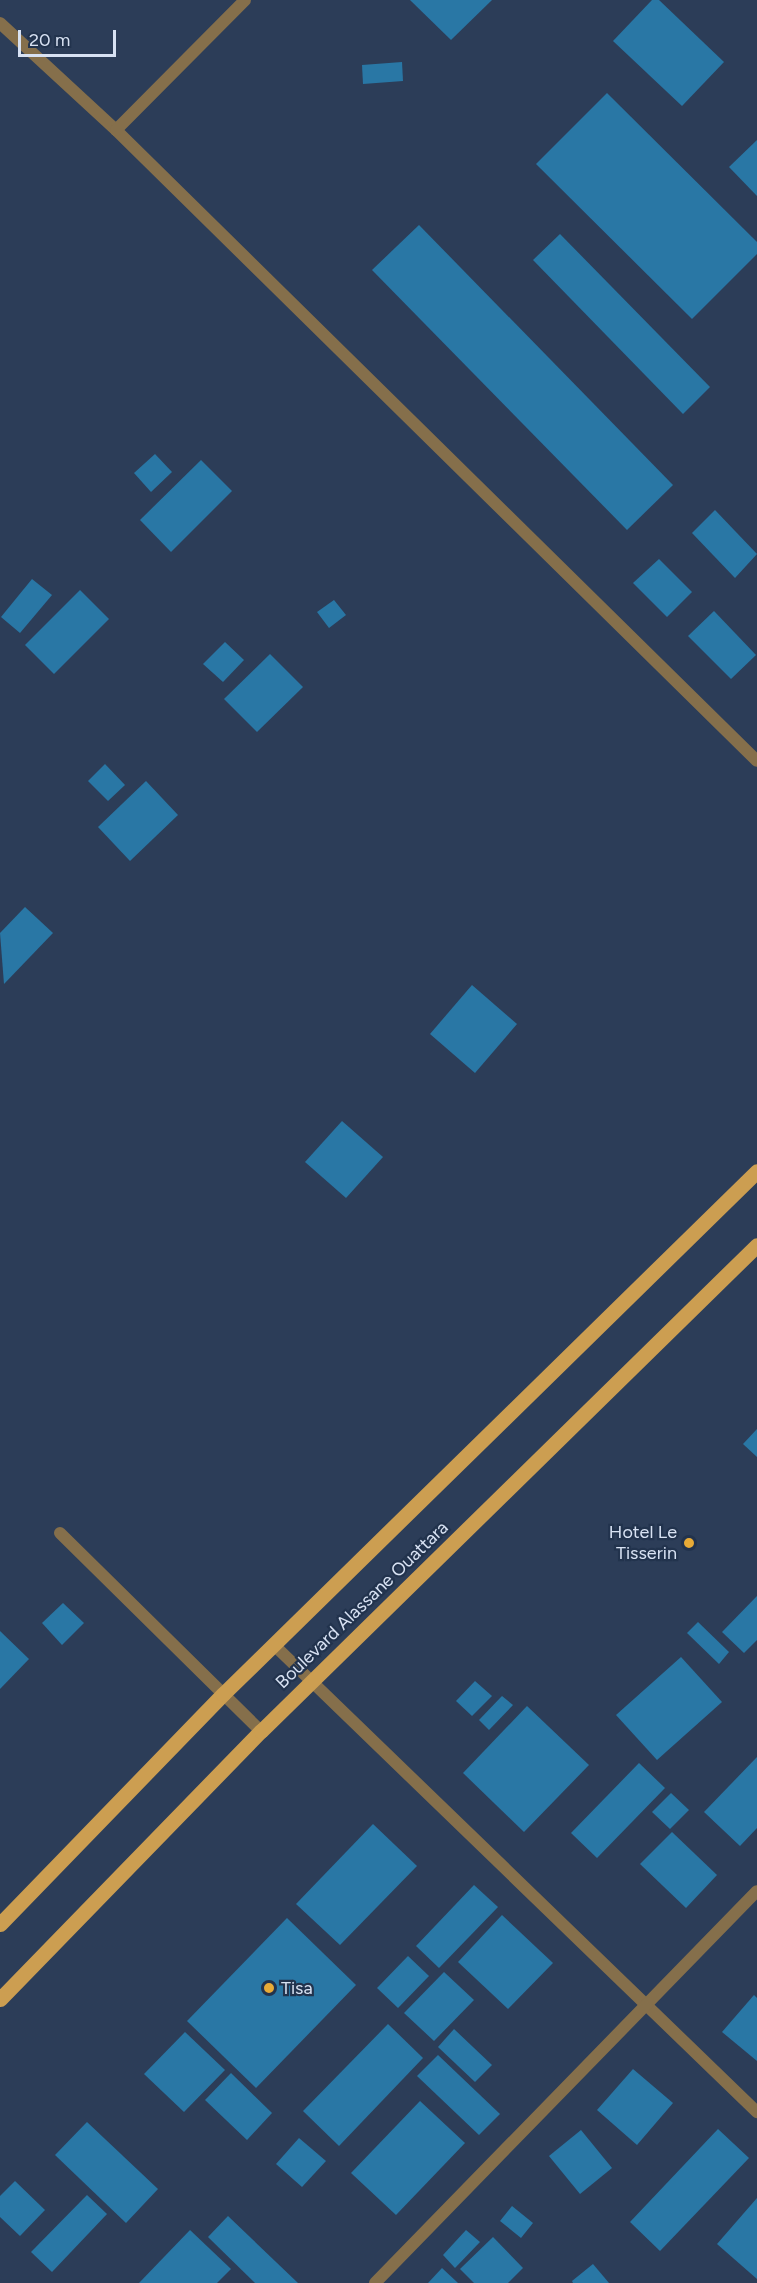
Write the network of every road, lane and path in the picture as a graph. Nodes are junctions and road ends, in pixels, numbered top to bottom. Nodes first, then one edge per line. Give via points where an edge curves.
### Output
1 (245, 0) edge
2 (0, 23) edge
3 (116, 130) junction
4 (757, 761) edge
5 (757, 1171) edge
6 (757, 1245) edge
7 (60, 1533) dead end
8 (274, 1645) junction
9 (313, 1680) junction
10 (223, 1694) junction
11 (261, 1731) junction
12 (757, 1891) edge
13 (0, 1924) edge
14 (0, 1999) edge
15 (644, 2007) junction
16 (757, 2112) edge
17 (375, 2283) edge

1 - 3 street
2 - 3 street
3 - 4 street
5 - 8 main road, Boulevard Alassane Ouattara
6 - 9 main road, Boulevard Alassane Ouattara
7 - 10 street
8 - 9 street
8 - 10 main road, Boulevard Alassane Ouattara
9 - 11 main road, Boulevard Alassane Ouattara
9 - 15 street
10 - 11 street
10 - 13 main road, Boulevard Alassane Ouattara
11 - 14 main road, Boulevard Alassane Ouattara
12 - 15 street
15 - 16 street
15 - 17 street

